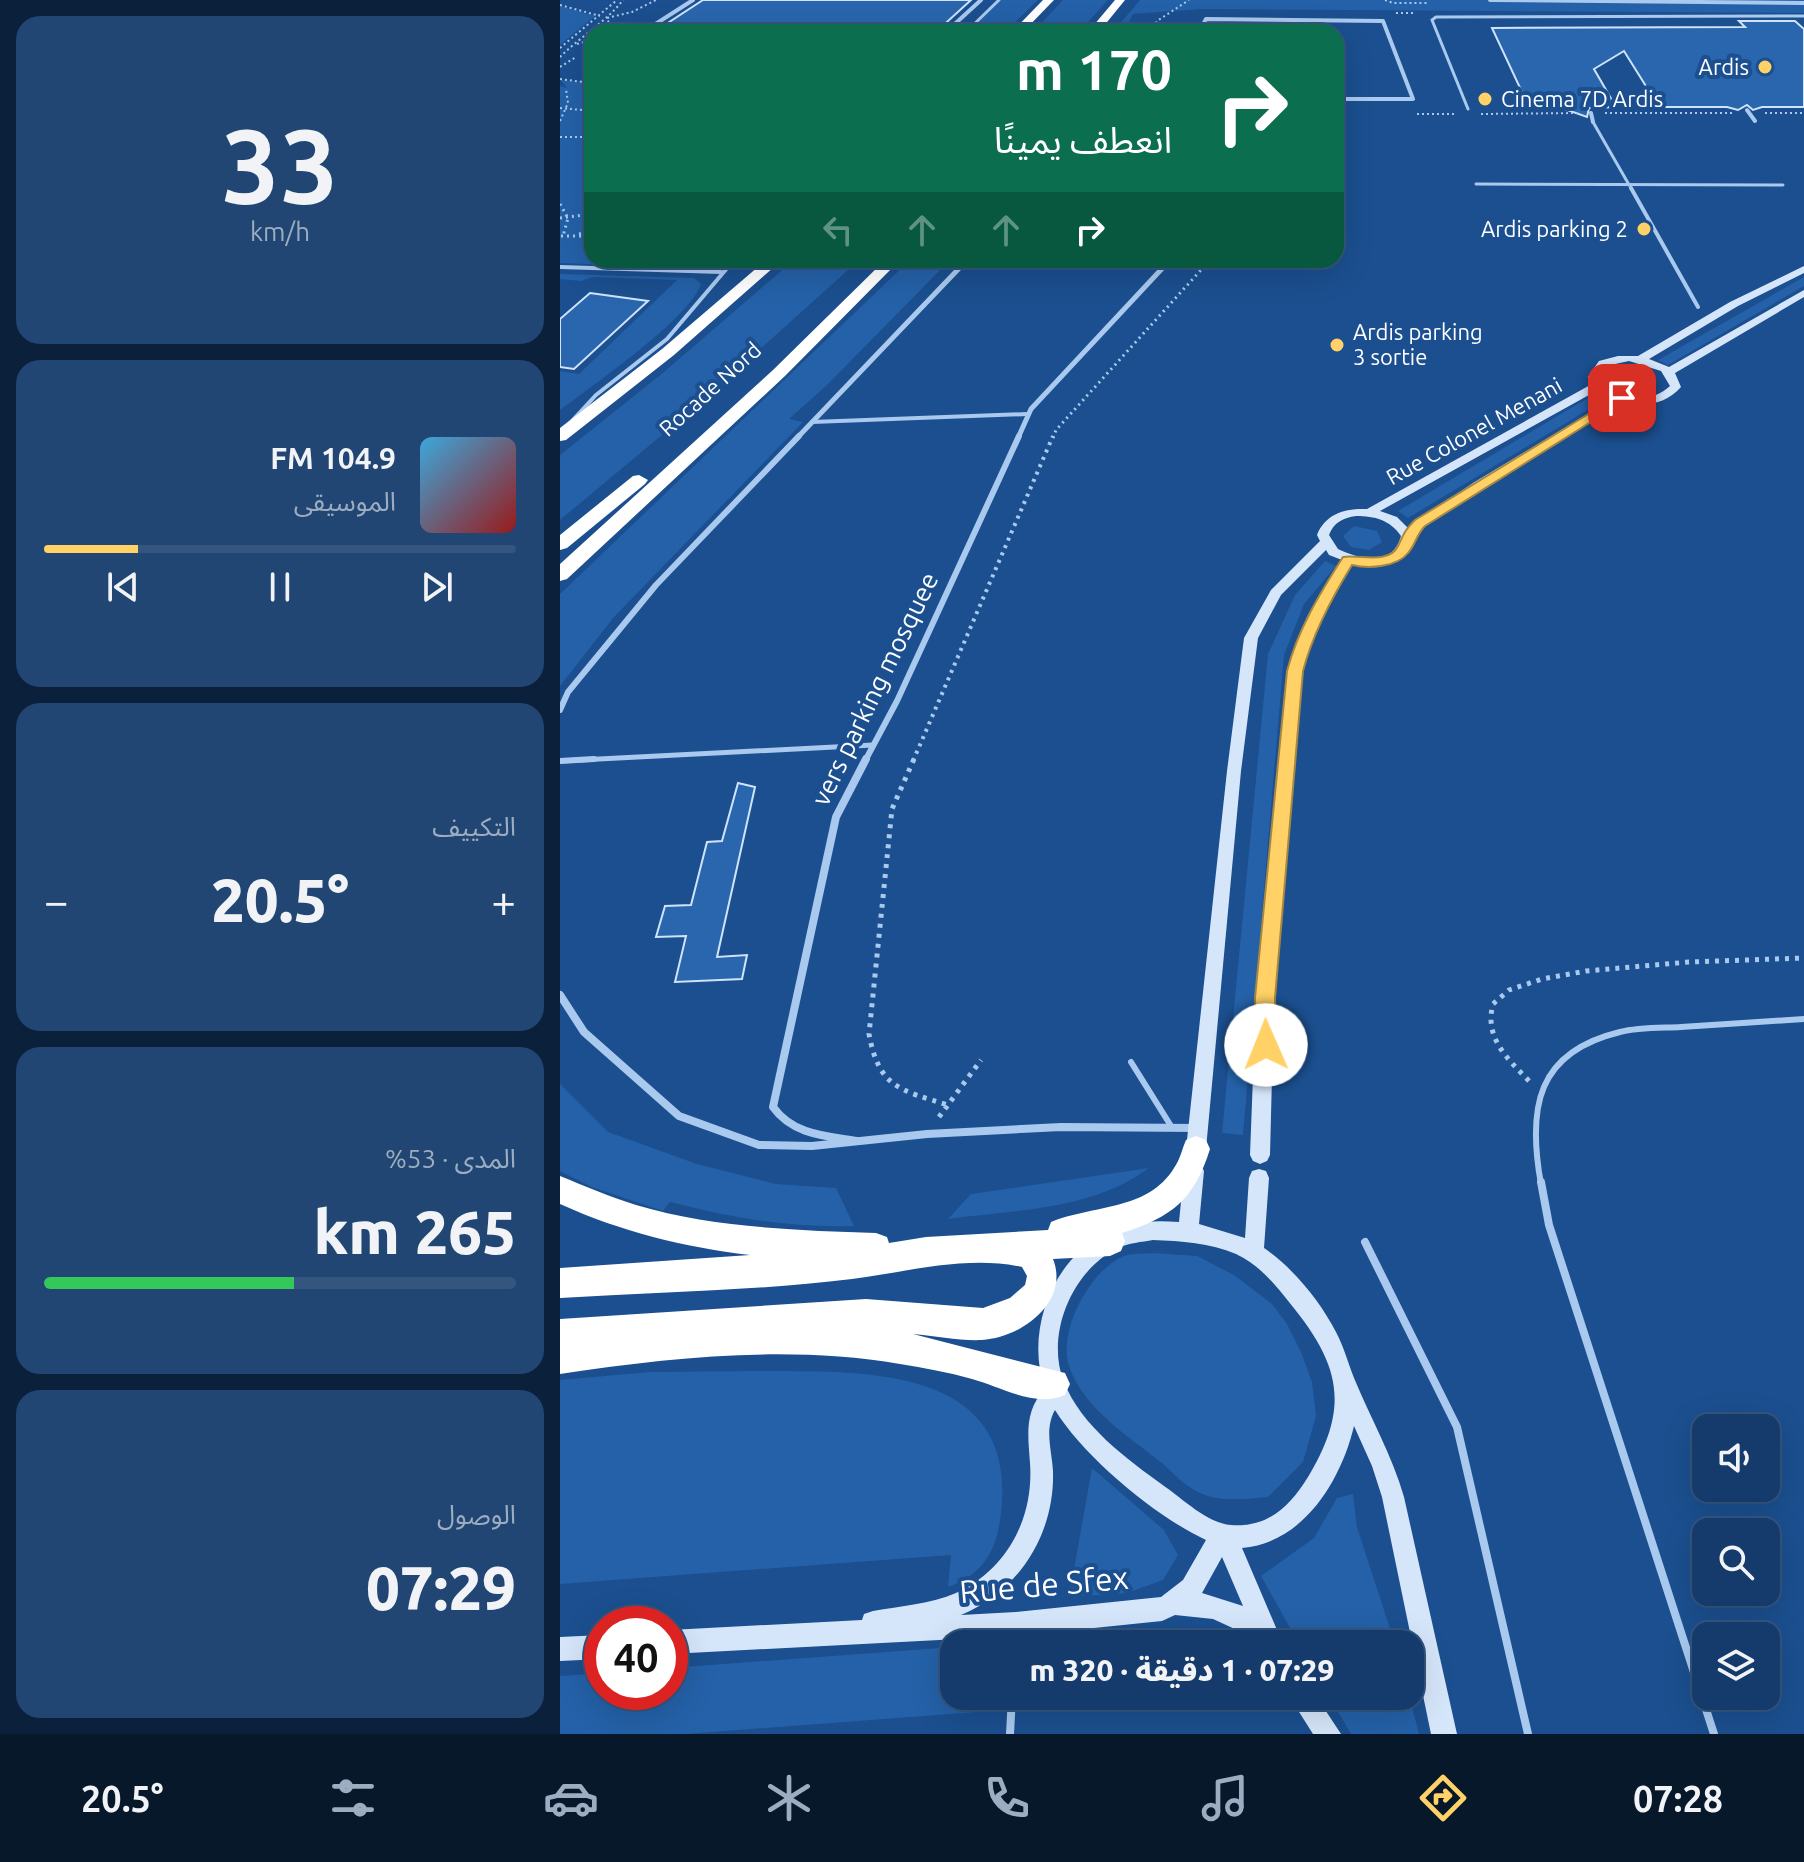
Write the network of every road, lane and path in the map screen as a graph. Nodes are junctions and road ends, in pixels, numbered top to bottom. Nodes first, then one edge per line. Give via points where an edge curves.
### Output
1 (617, 0) edge
2 (623, 0) edge
3 (656, 0) edge
4 (693, 0) edge
5 (981, 0) edge
6 (999, 0) edge
7 (1049, 0) edge
8 (1120, 0) edge
9 (1126, 0) edge
10 (1189, 0) edge
11 (1490, 0) edge
12 (1504, 1) edge
13 (1756, 1) edge
14 (1804, 3) edge
15 (560, 5) edge
16 (599, 16) junction
17 (1804, 16) edge
18 (606, 17) junction
19 (1107, 17) junction
20 (591, 24) edge
21 (596, 24) edge
22 (609, 24) edge
23 (656, 24) edge
24 (955, 24) edge
25 (974, 24) edge
26 (1025, 24) edge
27 (1100, 24) edge
28 (1155, 24) edge
29 (1203, 24) edge
30 (584, 30) edge
31 (584, 35) edge
32 (584, 42) edge
33 (576, 43) junction
34 (580, 50) dead end
35 (561, 52) edge
36 (560, 81) edge
37 (584, 83) edge
38 (1344, 99) edge
39 (560, 108) edge
40 (566, 109) junction
41 (584, 112) edge
42 (1469, 112) joint
43 (1748, 112) junction
44 (1591, 113) junction
45 (1804, 113) edge
46 (1413, 114) dead end
47 (1456, 114) dead end
48 (560, 121) edge
49 (1755, 121) dead end
50 (1593, 122) joint
51 (560, 137) edge
52 (584, 137) edge
53 (1476, 184) dead end
54 (1629, 185) junction
55 (1783, 185) dead end
56 (560, 204) edge
57 (584, 215) edge
58 (568, 217) junction
59 (560, 218) edge
60 (584, 232) edge
61 (563, 236) edge
62 (584, 236) edge
63 (560, 267) edge
64 (584, 268) edge
65 (591, 268) edge
66 (688, 268) edge
67 (725, 268) edge
68 (766, 268) edge
69 (872, 268) edge
70 (885, 268) edge
71 (959, 268) edge
72 (1163, 268) edge
73 (1203, 268) edge
74 (1804, 269) edge
75 (685, 271) junction
76 (721, 272) junction
77 (1804, 293) edge
78 (1698, 307) dead end
79 (1639, 360) junction
80 (1668, 372) junction
81 (1598, 385) junction
82 (1622, 398) junction
83 (1028, 414) junction
84 (812, 422) junction
85 (560, 435) edge
86 (1370, 512) junction
87 (1407, 536) junction
88 (560, 544) edge
89 (1325, 544) junction
90 (1349, 560) junction
91 (560, 575) edge
92 (560, 710) edge
93 (873, 745) junction
94 (560, 761) edge
95 (1804, 958) edge
96 (560, 995) edge
97 (1804, 1019) edge
98 (981, 1060) dead end
99 (1131, 1062) dead end
100 (1541, 1094) junction
101 (948, 1105) junction
102 (1171, 1126) junction
103 (927, 1134) junction
104 (857, 1141) junction
105 (1196, 1149) junction
106 (1260, 1155) dead end
107 (1259, 1178) dead end
108 (560, 1190) edge
109 (1188, 1231) junction
110 (1110, 1241) junction
111 (1365, 1242) dead end
112 (981, 1248) junction
113 (926, 1252) junction
114 (1254, 1253) junction
115 (560, 1283) edge
116 (828, 1318) junction
117 (761, 1321) junction
118 (560, 1335) edge
119 (674, 1344) junction
120 (931, 1354) junction
121 (560, 1358) edge
122 (1344, 1378) junction
123 (1055, 1388) junction
124 (1222, 1535) junction
125 (1176, 1604) junction
126 (1039, 1630) edge
127 (1255, 1630) edge
128 (1265, 1630) edge
129 (833, 1632) junction
130 (940, 1633) edge
131 (688, 1641) edge
132 (584, 1648) edge
133 (560, 1649) edge
134 (1011, 1710) edge
135 (1305, 1710) edge
136 (1310, 1710) edge
137 (1010, 1734) edge
138 (1314, 1734) edge
139 (1328, 1734) edge
140 (1444, 1734) edge
141 (1528, 1734) edge
142 (1714, 1734) edge

1 - 16 path
2 - 18 path
3 - 18 path
4 - 23 street
5 - 24 street
6 - 25 lane
7 - 26 highway
8 - 19 highway
9 - 19 highway
10 - 28 path
11 - 12 street
12 - 13 street
13 - 14 street
15 - 16 path
16 - 18 path
16 - 20 path
17 - 42 lane via 1446,15 1432,20
18 - 21 path
18 - 22 path
19 - 27 highway
29 - 38 street via 1206,19 1383,21 1413,99
30 - 35 path
31 - 33 path
32 - 33 path
33 - 34 path
33 - 35 path
36 - 37 path
36 - 40 path
39 - 40 path
40 - 41 path
40 - 48 path
42 - 44 path
43 - 44 path
43 - 45 path
43 - 49 street
44 - 50 street
46 - 47 path
50 - 54 lane
51 - 52 path
53 - 54 lane
54 - 55 lane
54 - 78 lane
56 - 58 path
57 - 58 path
58 - 59 path
58 - 61 path
60 - 61 path
61 - 62 path
63 - 64 lane
65 - 75 lane
66 - 75 lane
67 - 76 lane
68 - 85 highway
69 - 88 highway, Rocade Nord via 702,427
70 - 91 highway
71 - 84 street
72 - 83 street, vers parking mosquee
73 - 101 path via 1056,430 892,809 869,1034 873,1063 891,1086
74 - 79 street
75 - 76 lane
76 - 85 lane via 672,335 596,395
77 - 80 street
79 - 80 street
79 - 81 street via 1602,363 1593,377
80 - 82 street via 1676,387 1670,394 1652,401
81 - 82 street
81 - 86 street, Rue Colonel Menani
82 - 87 street, Rue Colonel Menani via 1477,486
83 - 84 lane
83 - 93 street, vers parking mosquee
84 - 92 street via 656,585 568,692
86 - 87 street via 1396,521
86 - 89 street via 1335,517 1326,525
87 - 90 street via 1406,546 1393,558
89 - 90 street
89 - 105 street via 1276,593 1251,638
90 - 106 street via 1314,617 1295,671 1265,998
93 - 94 lane
93 - 104 street, vers parking mosquee via 836,817 773,1107 782,1122 796,1129
95 - 100 path via 1601,969 1529,980 1506,990 1493,1002 1494,1045
96 - 104 street, vers parking mosquee via 584,1032 679,1116 759,1145
97 - 100 lane via 1622,1031 1577,1046 1550,1072
98 - 101 path
99 - 102 lane
100 - 142 lane via 1536,1155 1549,1225
101 - 103 path
102 - 103 street, vers parking mosquee
102 - 105 street, vers parking mosquee
103 - 104 street, vers parking mosquee
105 - 109 street
105 - 112 highway via 1182,1182 1140,1212
107 - 114 street
108 - 113 highway via 612,1212 715,1239
109 - 110 street via 1153,1230
109 - 114 street
110 - 112 highway
110 - 123 street via 1084,1259 1064,1286 1048,1356
111 - 141 lane via 1457,1427
112 - 113 highway
112 - 116 highway via 1037,1260 1042,1282 1031,1303 983,1324 882,1316
113 - 115 highway via 851,1264
114 - 122 street via 1327,1333
116 - 117 highway
116 - 120 highway
117 - 118 highway
117 - 119 highway
119 - 120 highway via 853,1343
119 - 121 highway
120 - 123 highway
122 - 124 street via 1346,1404 1336,1454 1302,1506 1275,1528 1242,1537
122 - 140 street via 1383,1464 1403,1535
123 - 124 street via 1087,1436 1186,1517
123 - 129 street, Rue de Sfex via 1038,1420 1038,1516 1019,1557 995,1585 961,1603
124 - 125 street via 1193,1589
124 - 128 street
125 - 126 street, Rue de Sfex
125 - 127 street, Rue de Sfex via 1197,1603 1236,1615
129 - 130 street, Rue de Sfex
129 - 131 street, Rue de Sfex
132 - 133 street
134 - 137 lane
135 - 138 street
136 - 139 street

